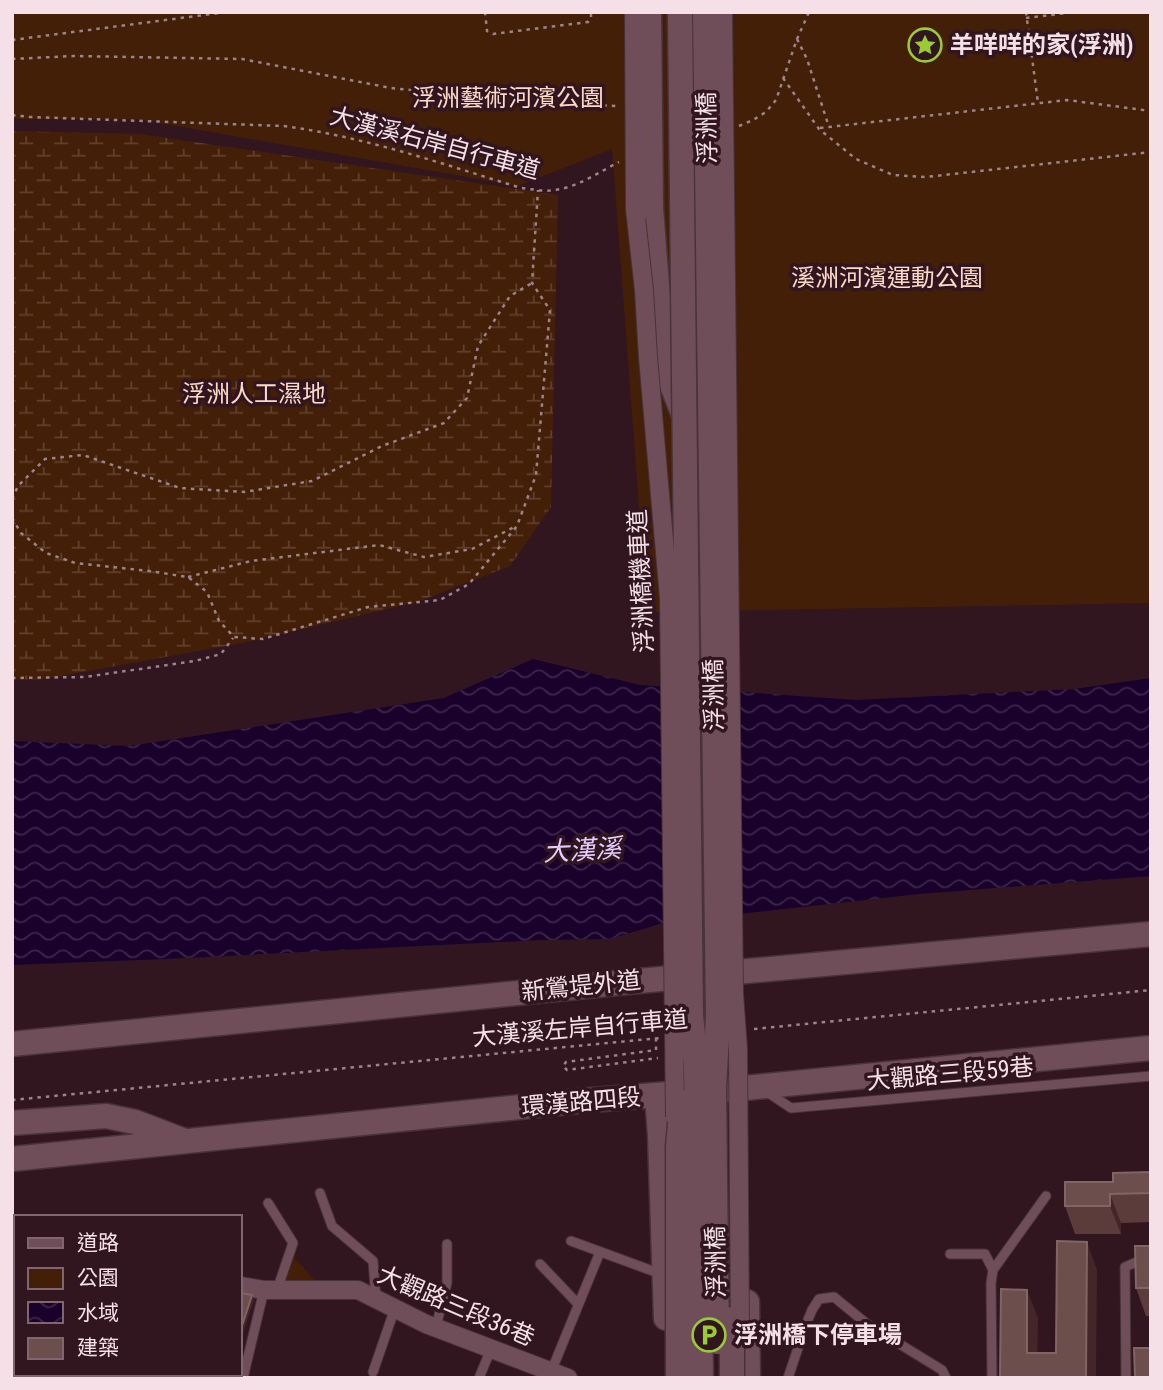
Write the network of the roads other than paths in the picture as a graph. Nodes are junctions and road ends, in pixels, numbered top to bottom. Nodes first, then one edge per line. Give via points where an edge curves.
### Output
1 (634, 12) edge
2 (640, 12) edge
3 (649, 12) edge
4 (680, 12) edge
5 (705, 12) edge
6 (723, 12) edge
7 (644, 290) junction
8 (684, 415) junction
9 (1151, 934) edge
10 (691, 1015) junction
11 (718, 1016) junction
12 (12, 1044) edge
13 (1151, 1048) edge
14 (1151, 1076) edge
15 (752, 1087) junction
16 (657, 1095) junction
17 (12, 1123) edge
18 (186, 1142) junction
19 (678, 1147) junction
20 (12, 1159) edge
21 (320, 1193) dead end
22 (1046, 1196) dead end
23 (268, 1203) dead end
24 (746, 1213) junction
25 (664, 1221) junction
26 (571, 1241) dead end
27 (447, 1244) dead end
28 (600, 1252) junction
29 (950, 1254) dead end
30 (1151, 1260) edge
31 (540, 1264) dead end
32 (993, 1270) junction
33 (666, 1276) junction
34 (242, 1286) edge
35 (270, 1290) junction
36 (376, 1299) junction
37 (578, 1304) junction
38 (395, 1308) junction
39 (436, 1327) junction
40 (491, 1349) junction
41 (373, 1372) dead end
42 (563, 1376) edge
43 (243, 1378) edge
44 (479, 1378) edge
45 (667, 1378) edge
46 (678, 1378) edge
47 (701, 1378) edge
48 (718, 1378) edge
49 (732, 1378) edge
50 (740, 1378) edge
51 (748, 1378) edge
52 (788, 1378) edge
53 (946, 1378) edge
54 (992, 1378) edge
55 (1126, 1378) edge

1 - 7 street, 浮洲橋機車道, bridge via 635,209
2 - 7 street, bridge
3 - 8 main road, 浮洲橋, bridge via 652,208 663,362
4 - 8 main road, 浮洲橋, bridge
5 - 11 main road, 浮洲橋, bridge
6 - 50 street, bridge
7 - 19 street, 浮洲橋機車道, bridge via 669,598
8 - 10 main road, 浮洲橋, bridge
9 - 12 main road, 新鶯堤外道
10 - 19 main road, bridge via 682,1066
10 - 47 main road, 浮洲橋, bridge via 696,1066
11 - 48 main road, 浮洲橋, bridge via 714,1089
11 - 49 main road, bridge via 730,1088
13 - 15 main road, 環漢路四段
14 - 15 lane, 大觀路三段59巷 via 791,1108
15 - 16 main road, 環漢路四段
15 - 24 main road
16 - 18 main road, 環漢路四段
16 - 25 main road
17 - 18 main road via 106,1116
18 - 20 main road, 環漢路四段
19 - 46 main road, bridge
21 - 36 lane via 332,1226 373,1261
22 - 32 lane
23 - 35 lane via 293,1243
24 - 25 main road via 731,1198 684,1202 666,1205
24 - 51 main road
25 - 33 main road
26 - 28 lane
27 - 39 lane via 447,1283
28 - 33 lane
28 - 37 lane
29 - 32 lane via 985,1254
30 - 55 lane via 1125,1267
31 - 37 lane
32 - 54 lane
33 - 45 main road
34 - 35 street, 大觀路三段36巷
35 - 36 street, 大觀路三段36巷 via 358,1290
35 - 43 lane
36 - 38 street, 大觀路三段36巷
37 - 42 lane
38 - 39 street, 大觀路三段36巷
38 - 41 lane
39 - 40 street, 大觀路三段36巷
40 - 42 street, 大觀路三段36巷
40 - 44 lane
52 - 53 lane via 812,1310 819,1299 834,1297 867,1324 942,1370

